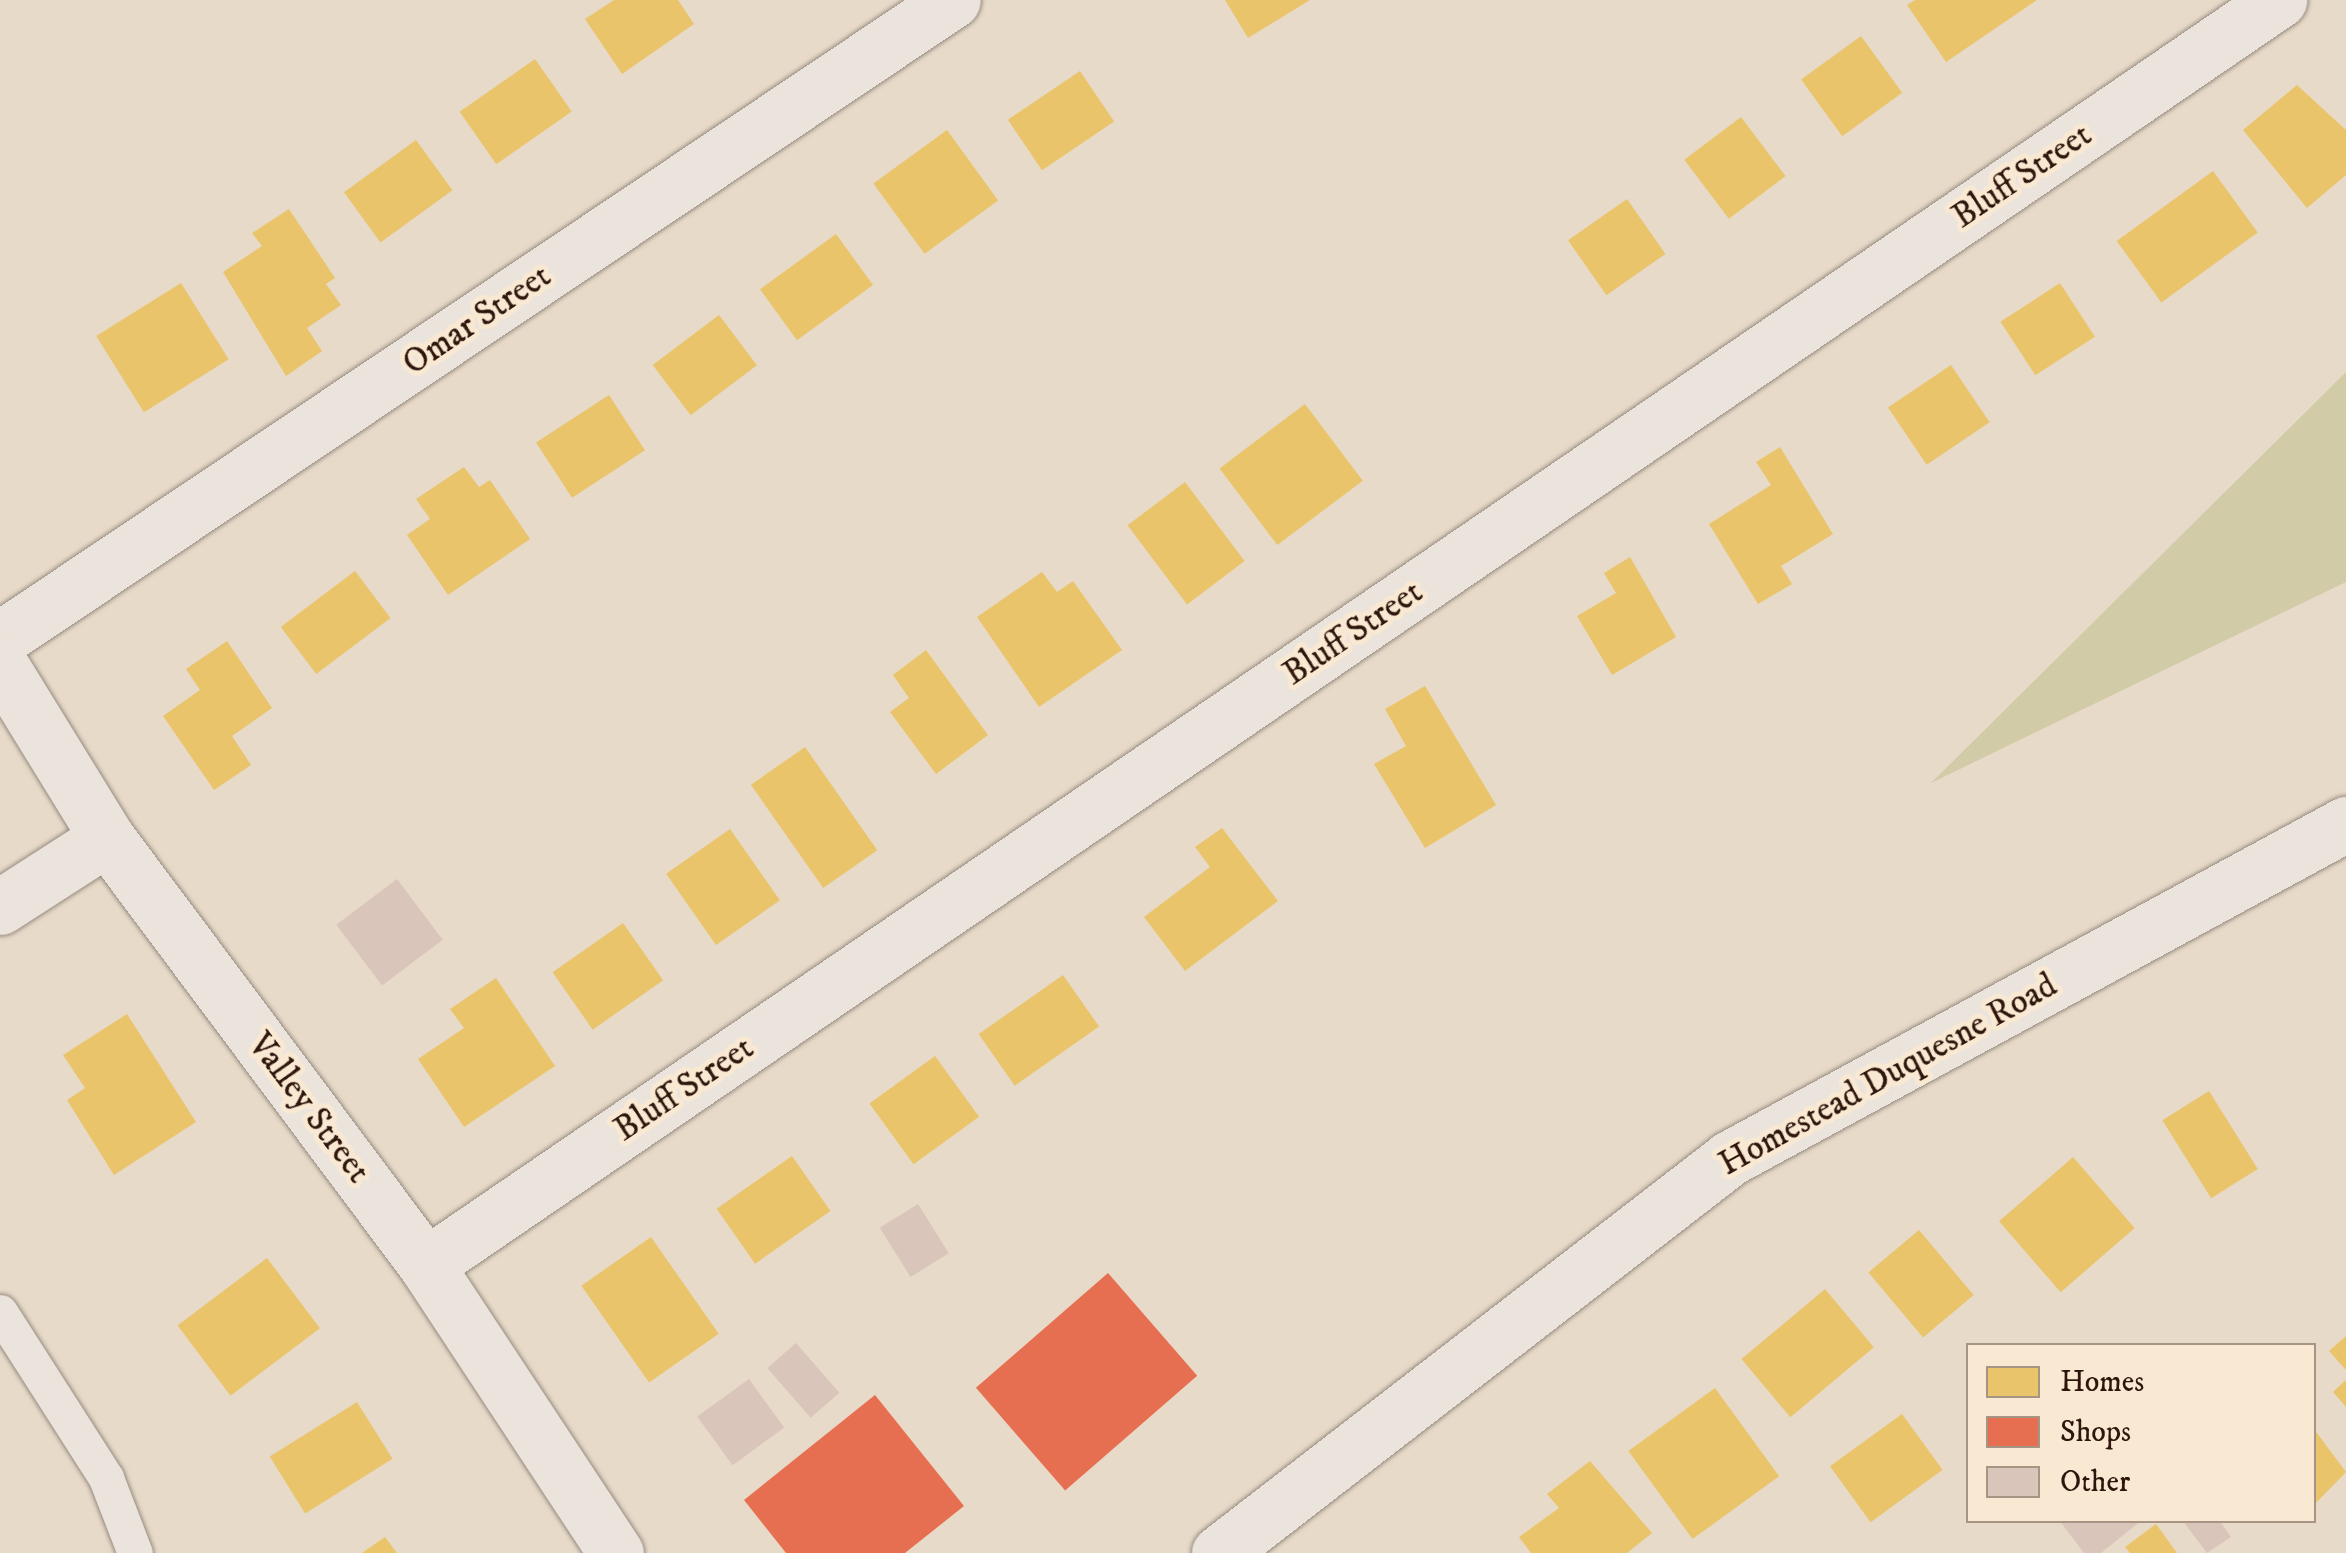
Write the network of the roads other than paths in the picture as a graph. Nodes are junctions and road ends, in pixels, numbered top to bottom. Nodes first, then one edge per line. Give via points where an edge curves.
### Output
1 (953, 0) edge
2 (2280, 0) edge
3 (0, 640) edge
4 (0, 664) edge
5 (2346, 824) edge
6 (107, 838) junction
7 (0, 907) edge
8 (426, 1266) junction
9 (0, 1312) edge
10 (135, 1553) edge
11 (616, 1553) edge
12 (1219, 1553) edge

1 - 3 street, Omar Street
2 - 8 street, Bluff Street
4 - 6 street, Valley Street
5 - 12 street, Homestead Duquesne Road via 1730,1158
6 - 7 street
6 - 8 street, Valley Street
8 - 11 street, Valley Street
9 - 10 lane via 106,1478

